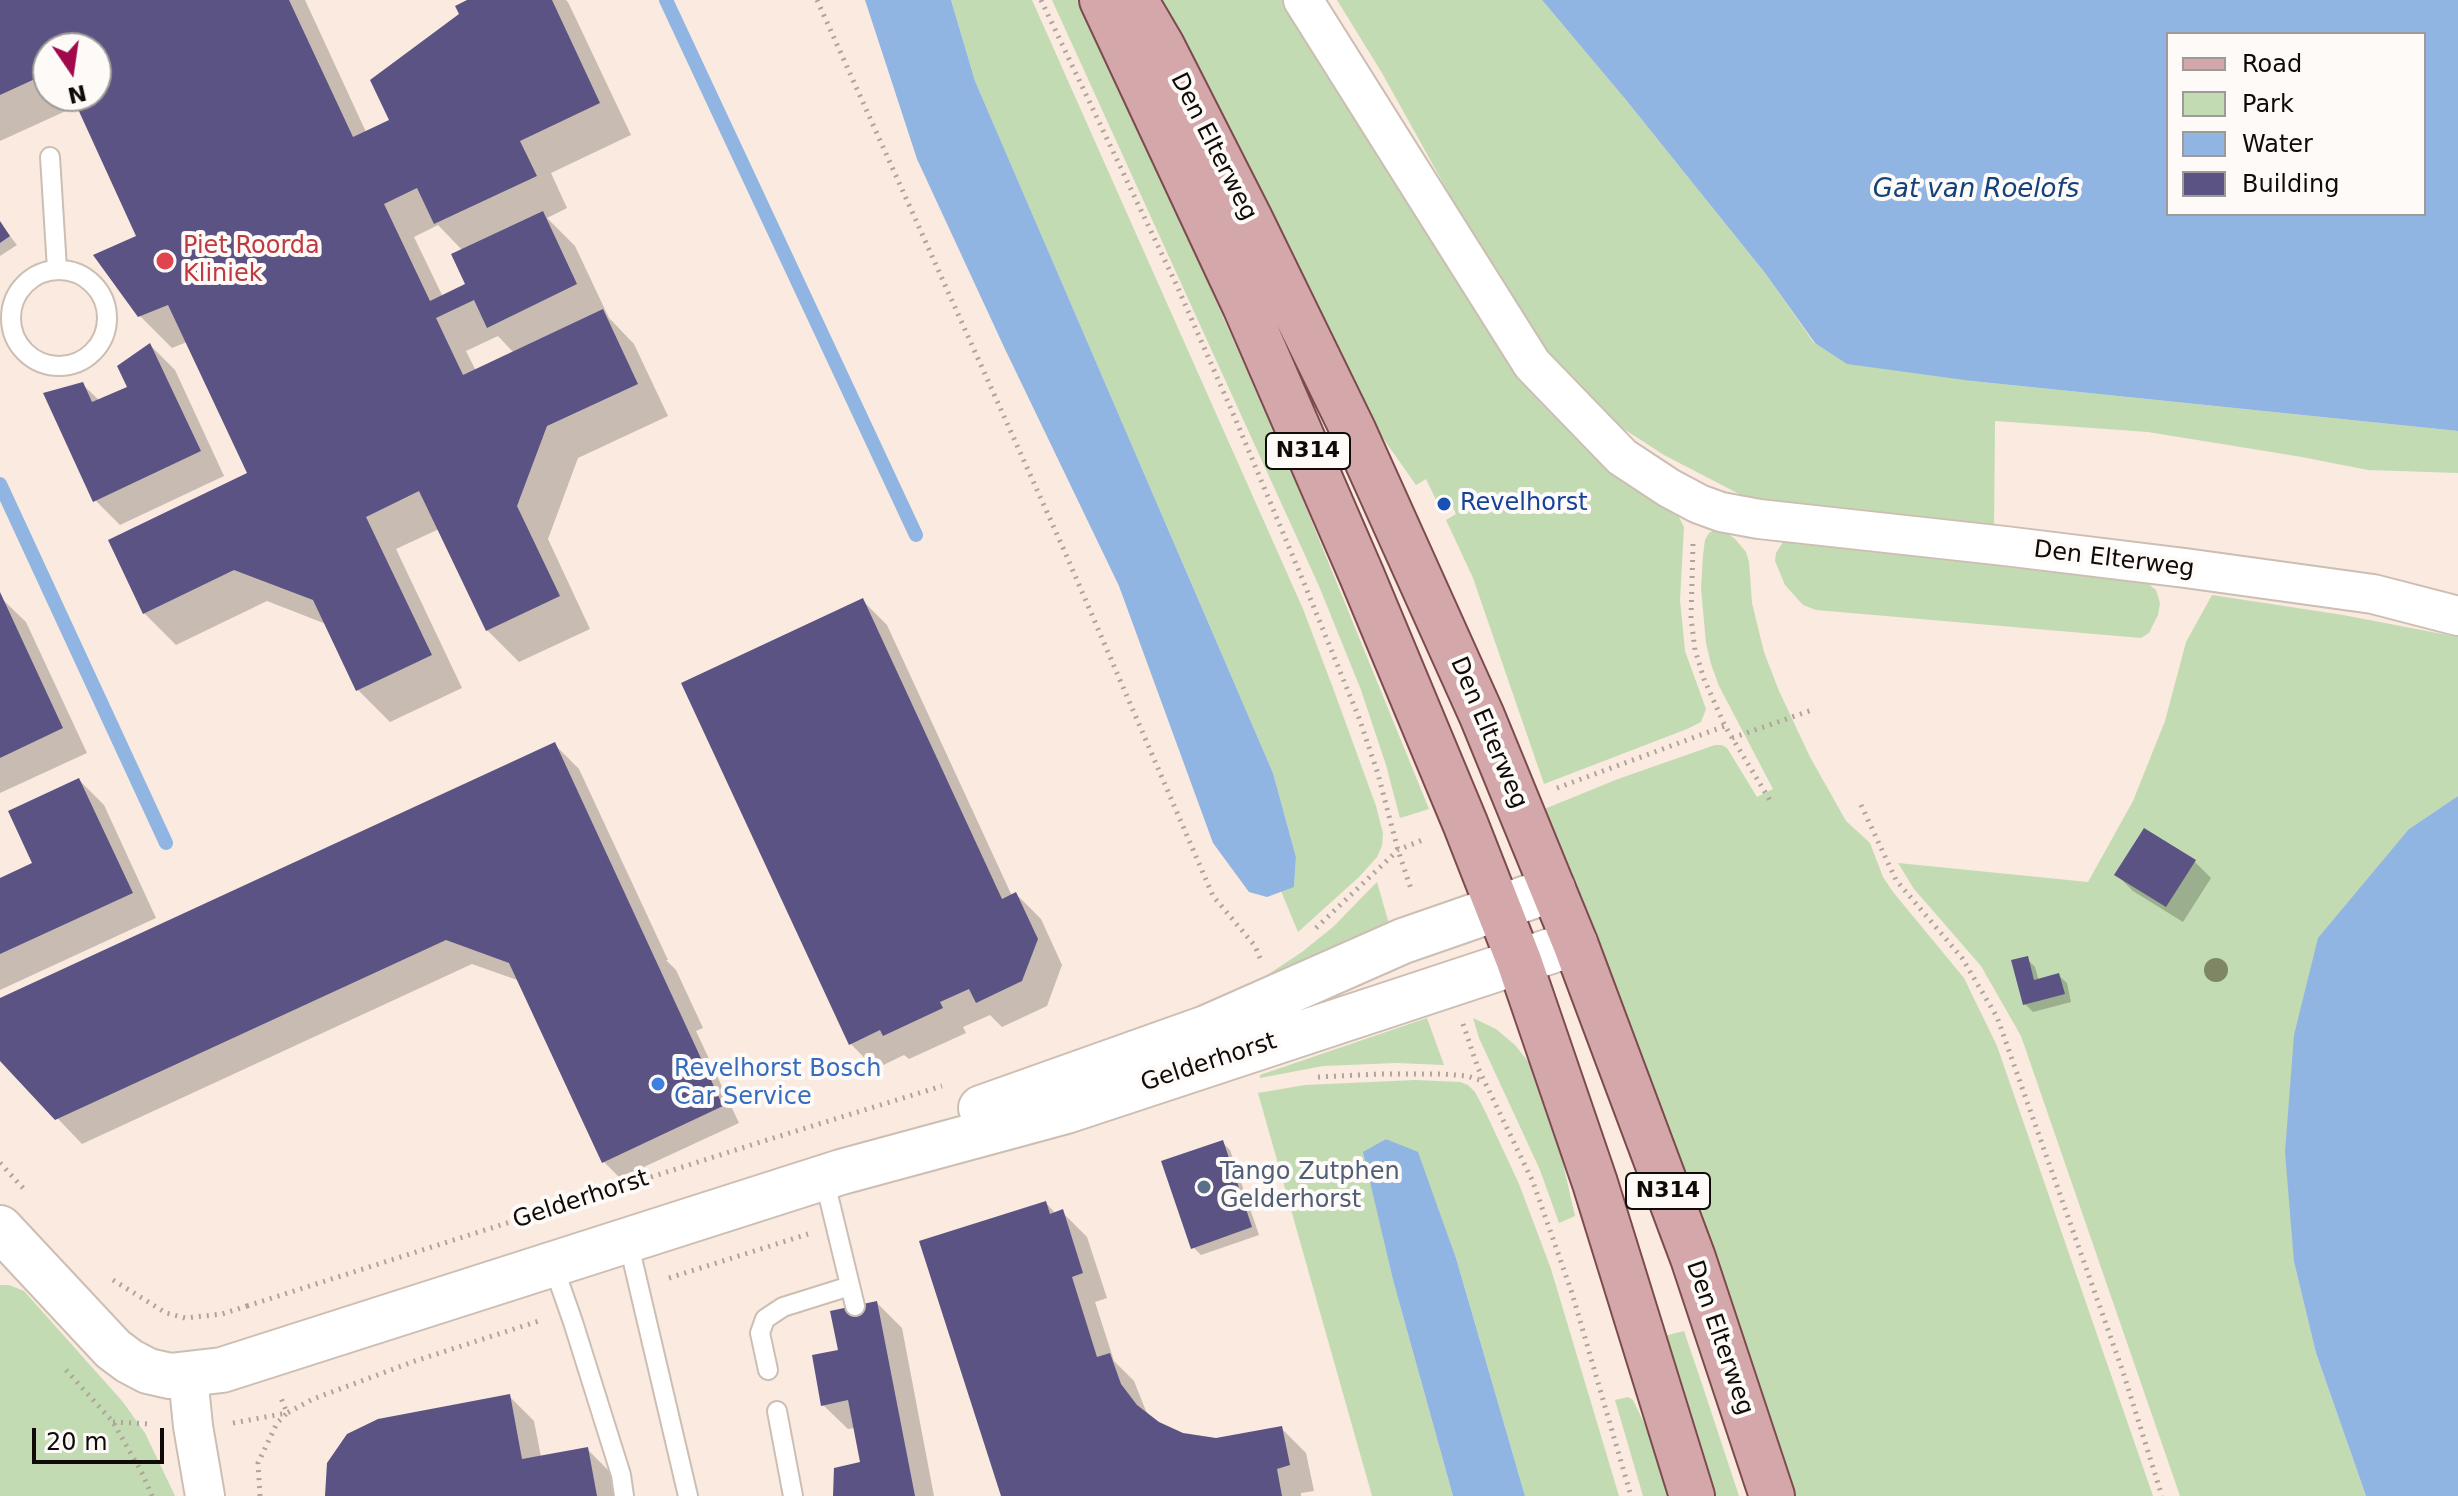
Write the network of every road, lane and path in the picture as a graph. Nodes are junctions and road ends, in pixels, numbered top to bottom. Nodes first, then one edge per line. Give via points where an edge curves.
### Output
1 (817, 0) edge
2 (1041, 0) edge
3 (1102, 0) edge
4 (1135, 0) edge
5 (1303, 0) edge
6 (50, 157) dead end
7 (57, 269) junction
8 (8, 343) edge
9 (1699, 504) junction
10 (2458, 616) edge
11 (1815, 709) dead end
12 (1725, 726) junction
13 (1732, 738) junction
14 (1771, 802) dead end
15 (1518, 804) junction
16 (1861, 805) dead end
17 (1398, 850) junction
18 (1553, 889) junction
19 (1498, 908) junction
20 (1314, 930) dead end
21 (1427, 932) junction
22 (1575, 943) junction
23 (1519, 961) junction
24 (1264, 967) dead end
25 (1446, 985) junction
26 (1317, 1077) dead end
27 (1484, 1081) junction
28 (946, 1085) dead end
29 (0, 1163) edge
30 (832, 1175) junction
31 (31, 1197) dead end
32 (0, 1228) edge
33 (628, 1241) junction
34 (553, 1265) junction
35 (108, 1277) dead end
36 (850, 1286) junction
37 (247, 1306) junction
38 (855, 1306) dead end
39 (266, 1358) junction
40 (60, 1362) dead end
41 (768, 1370) dead end
42 (188, 1376) junction
43 (777, 1411) dead end
44 (152, 1496) edge
45 (205, 1496) edge
46 (260, 1496) edge
47 (624, 1496) edge
48 (688, 1496) edge
49 (793, 1496) edge
50 (1631, 1496) edge
51 (1692, 1496) edge
52 (1772, 1496) edge
53 (2162, 1496) edge

1 - 24 path via 1213,896 1255,946
2 - 17 path via 1241,431 1359,718
3 - 19 main road, Den Elterweg / N314 via 1245,306
4 - 15 main road, Den Elterweg / N314 via 1354,432
5 - 9 street, Den Elterweg via 1532,364 1622,457
6 - 7 lane
7 - 8 lane via 28,281 17,293
7 - 8 lane via 88,279 106,304 105,336 96,350 69,366 52,366
9 - 10 street, Den Elterweg via 1759,519 2373,594
9 - 12 path via 1691,618 1704,679
11 - 13 path
12 - 13 path
12 - 15 path
13 - 14 path
15 - 18 main road, Den Elterweg / N314
16 - 53 path via 1896,880 1962,958 1997,1017
17 - 20 path
17 - 21 path
18 - 19 street, Gelderhorst
18 - 22 main road, Den Elterweg / N314
19 - 21 street, Gelderhorst
19 - 23 main road, Den Elterweg / N314
21 - 30 street, Gelderhorst via 1206,1028 966,1113
22 - 23 street, Gelderhorst
22 - 52 main road, Den Elterweg / N314 via 1693,1258
23 - 25 street, Gelderhorst
23 - 51 main road, Den Elterweg / N314 via 1595,1183
25 - 27 path
25 - 30 street, Gelderhorst via 1066,1111
26 - 27 path via 1443,1074
27 - 50 path via 1533,1182 1572,1293
28 - 37 path, Gelderhorst
29 - 31 path
30 - 33 street, Gelderhorst
30 - 36 lane
32 - 42 street, Gelderhorst via 113,1349 148,1371
33 - 34 street, Gelderhorst
33 - 48 lane
34 - 39 street, Gelderhorst
34 - 47 lane
35 - 37 path, Gelderhorst via 166,1313 185,1318
36 - 38 lane
36 - 41 lane via 783,1307 765,1319 760,1333
37 - 39 path
39 - 42 street, Gelderhorst
39 - 46 path via 287,1413 258,1463
40 - 44 path via 113,1422
42 - 45 street
43 - 49 lane

